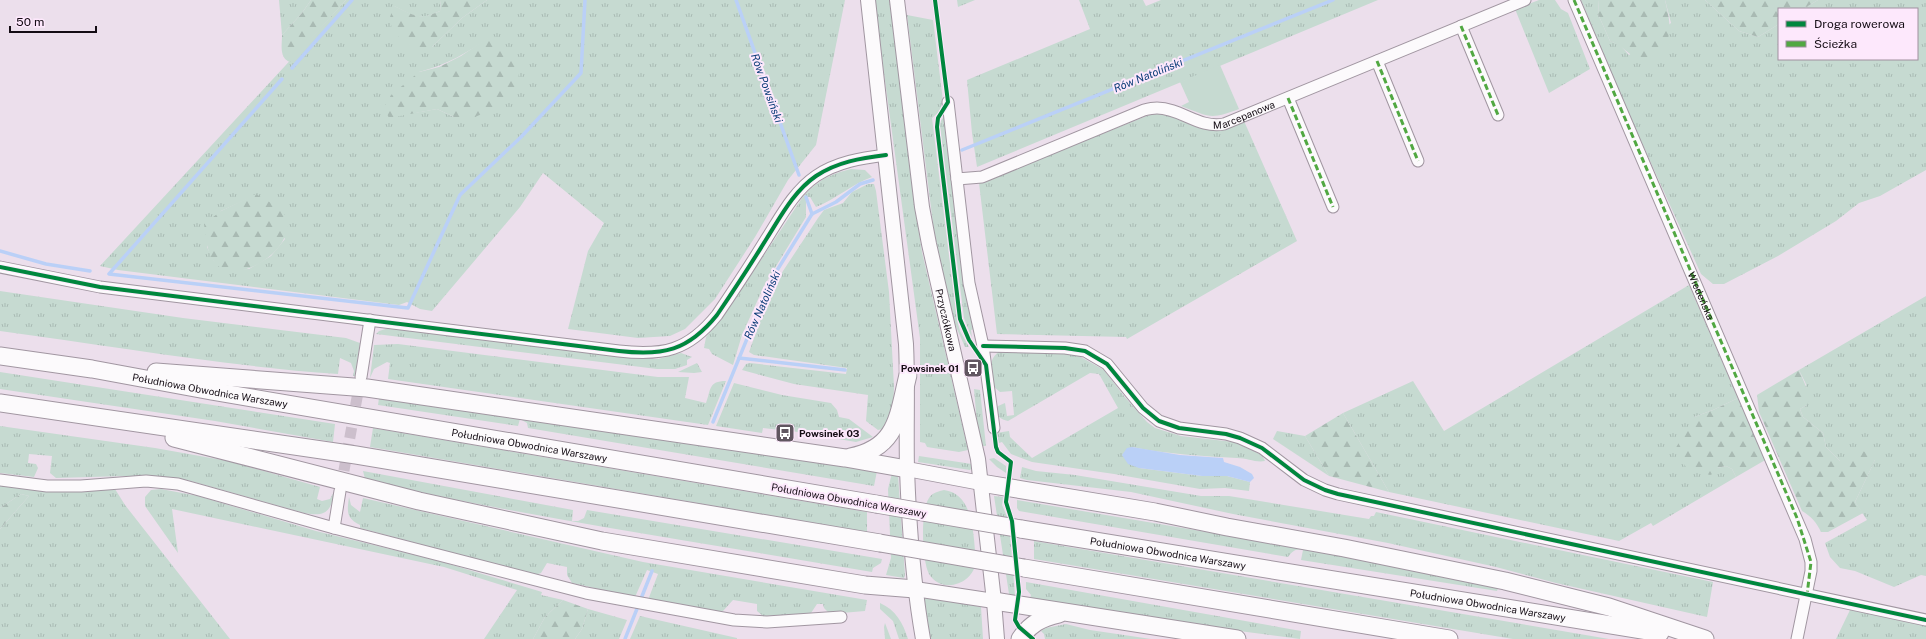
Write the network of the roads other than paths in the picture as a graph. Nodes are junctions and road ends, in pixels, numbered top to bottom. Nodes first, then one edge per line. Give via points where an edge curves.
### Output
1 (868, 0) edge
2 (897, 0) edge
3 (1525, 0) edge
4 (1574, 0) edge
5 (1461, 26) junction
6 (1377, 61) junction
7 (1288, 98) junction
8 (948, 102) dead end
9 (1498, 115) dead end
10 (886, 155) junction
11 (1418, 161) dead end
12 (957, 179) junction
13 (1333, 206) dead end
14 (0, 267) edge
15 (370, 320) junction
16 (984, 346) junction
17 (0, 356) edge
18 (92, 369) junction
19 (908, 375) junction
20 (361, 377) tunnel mouth
21 (0, 403) edge
22 (99, 417) junction
23 (994, 428) dead end
24 (845, 458) junction
25 (907, 469) junction
26 (0, 480) edge
27 (981, 483) junction
28 (340, 491) tunnel mouth
29 (334, 528) junction
30 (915, 589) junction
31 (1807, 595) junction
32 (994, 601) junction
33 (1065, 613) junction
34 (841, 617) dead end
35 (1926, 620) edge
36 (923, 639) edge
37 (997, 639) edge
38 (1020, 639) edge
39 (1237, 639) edge
40 (1449, 639) edge
41 (1698, 639) edge
42 (1705, 639) edge
43 (1797, 639) edge

1 - 10 main road
2 - 27 main road, Przyczółkowa via 922,207 942,310 978,459
3 - 5 street, Marcepanowa
4 - 31 street, Wiedeńska via 1797,518 1811,562
5 - 6 street, Marcepanowa
5 - 9 street
6 - 7 street, Marcepanowa
6 - 11 street
7 - 12 street, Marcepanowa via 1215,126 1169,110 1144,110 982,177
7 - 13 street
8 - 12 street
10 - 15 street via 842,164 825,171 806,184 791,202 717,316 698,336 677,348 659,353 640,353
10 - 19 main road
12 - 16 street via 971,290
14 - 15 street via 100,287
15 - 20 street
16 - 23 street
16 - 31 street via 1065,348 1092,355 1107,364 1143,408 1159,421 1179,428 1240,438 1262,448 1304,480 1338,494
17 - 18 highway, Południowa Obwodnica Warszawy
18 - 24 highway via 168,372 367,388
18 - 41 highway, Południowa Obwodnica Warszawy, bridge via 1021,529
19 - 24 highway via 897,420 887,439 874,450
19 - 25 main road
21 - 22 highway
22 - 30 highway via 419,501 602,541 865,585
22 - 40 highway, bridge via 356,455
24 - 25 highway
25 - 27 main road
25 - 30 main road
26 - 29 street via 47,486 146,481 178,484
27 - 32 main road, Przyczółkowa
27 - 42 highway via 1155,512 1498,580 1609,607
28 - 29 street
29 - 34 street via 586,593 734,620 767,622
30 - 32 main road
30 - 36 main road
31 - 35 street
31 - 43 street, Wiedeńska
32 - 33 highway
32 - 37 main road, Przyczółkowa
33 - 38 highway via 1032,624
33 - 39 highway

